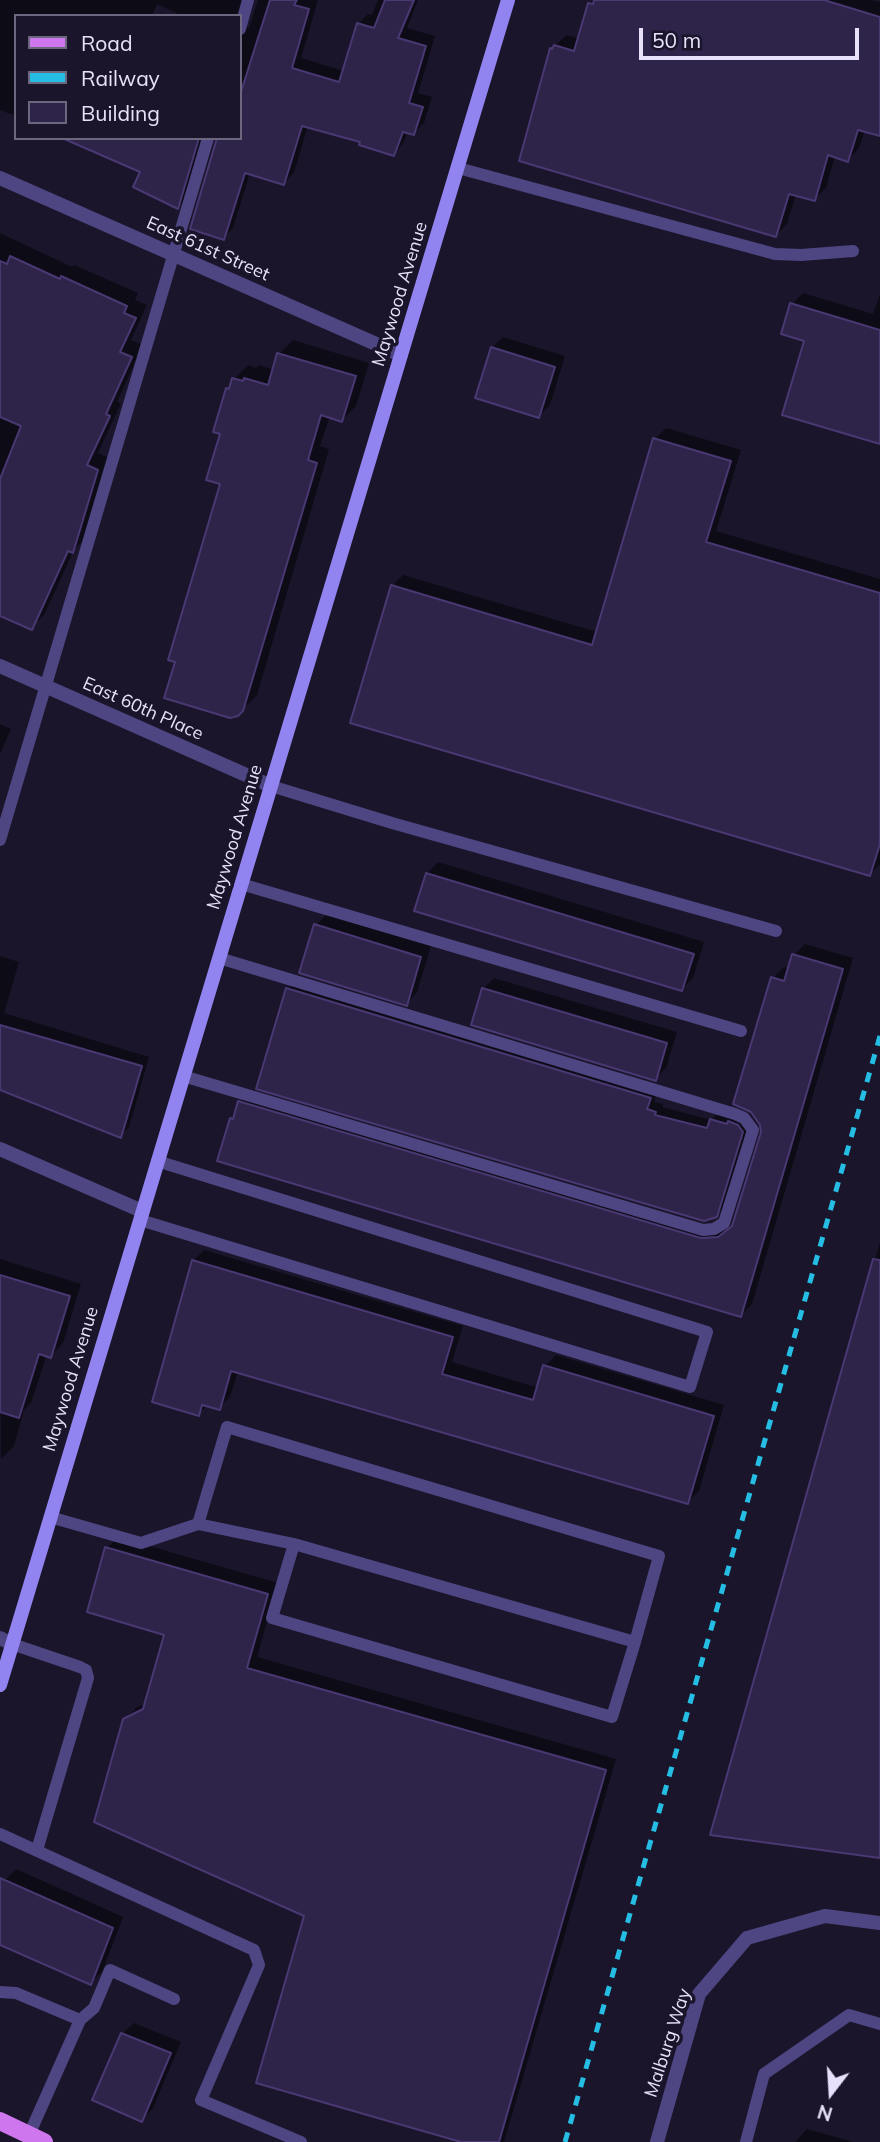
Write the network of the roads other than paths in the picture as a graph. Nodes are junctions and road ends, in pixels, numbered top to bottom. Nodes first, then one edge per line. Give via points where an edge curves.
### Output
1 (248, 0) edge
2 (508, 0) edge
3 (242, 22) edge
4 (207, 140) edge
5 (458, 167) junction
6 (0, 178) edge
7 (853, 251) dead end
8 (174, 255) junction
9 (401, 355) junction
10 (0, 666) edge
11 (46, 687) junction
12 (271, 786) junction
13 (0, 840) edge
14 (241, 884) junction
15 (776, 931) dead end
16 (219, 958) junction
17 (741, 1031) dead end
18 (183, 1076) junction
19 (0, 1149) edge
20 (157, 1161) junction
21 (141, 1216) junction
22 (50, 1517) junction
23 (198, 1524) junction
24 (294, 1544) junction
25 (6, 1641) edge
26 (635, 1642) junction
27 (0, 1685) edge
28 (0, 1834) edge
29 (37, 1850) junction
30 (880, 1923) edge
31 (0, 1992) edge
32 (174, 1999) dead end
33 (79, 2020) junction
34 (880, 2024) edge
35 (0, 2121) edge
36 (37, 2138) edge
37 (302, 2142) edge
38 (657, 2142) edge
39 (746, 2142) edge

1 - 3 lane
2 - 5 street, Maywood Avenue
4 - 8 lane
5 - 7 lane via 775,254
5 - 9 street, Maywood Avenue
6 - 8 street, East 61st Street
8 - 9 street, East 61st Street
8 - 11 lane
9 - 12 street, Maywood Avenue
10 - 11 street, East 60th Place
11 - 12 street, East 60th Place
11 - 13 lane
12 - 14 street, Maywood Avenue
12 - 15 lane
14 - 16 street, Maywood Avenue
14 - 17 lane
16 - 18 street, Maywood Avenue
16 - 18 lane via 735,1114 753,1130 724,1223 703,1230
18 - 20 street, Maywood Avenue
19 - 21 street
20 - 21 street, Maywood Avenue
20 - 21 lane via 707,1332 690,1387
21 - 22 street, Maywood Avenue
22 - 23 lane via 141,1543
22 - 25 street, Maywood Avenue
23 - 24 lane
23 - 26 lane via 227,1427 659,1556
24 - 26 lane
24 - 26 lane via 272,1618 612,1717
25 - 27 street, Maywood Avenue
25 - 29 lane via 80,1667 88,1678
28 - 29 lane
29 - 37 lane via 254,1950 259,1965 201,2100
30 - 38 street, Malburg Way via 825,1916 747,1938 699,1994
31 - 33 lane via 16,1993
32 - 33 lane via 110,1970 94,2008
33 - 36 lane
34 - 39 lane via 849,2015 764,2074
35 - 36 main road

